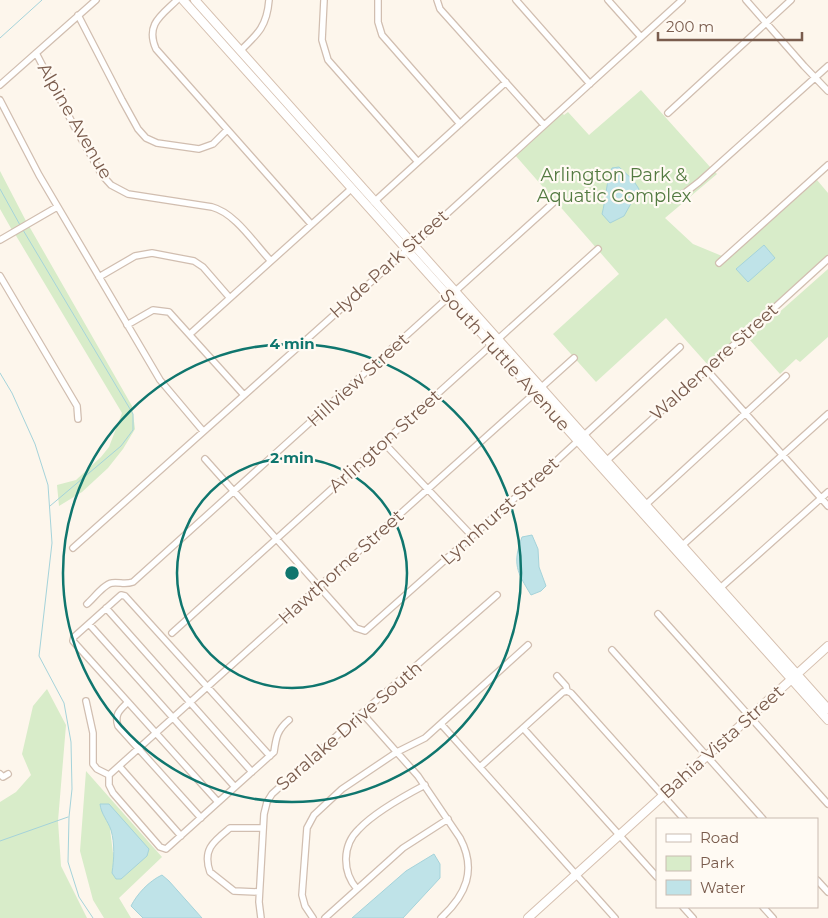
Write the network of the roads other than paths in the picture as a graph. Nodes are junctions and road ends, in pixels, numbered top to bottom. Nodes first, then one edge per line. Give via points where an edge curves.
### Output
1 (96, 0) edge
2 (177, 0) edge
3 (183, 0) edge
4 (195, 0) edge
5 (269, 0) edge
6 (324, 0) edge
7 (378, 0) edge
8 (437, 0) edge
9 (516, 0) edge
10 (608, 0) edge
11 (682, 0) edge
12 (746, 0) edge
13 (791, 0) edge
14 (78, 15) junction
15 (766, 23) junction
16 (641, 37) junction
17 (240, 51) junction
18 (36, 53) junction
19 (828, 66) edge
20 (815, 78) junction
21 (506, 82) junction
22 (590, 84) junction
23 (0, 85) edge
24 (828, 91) edge
25 (0, 100) edge
26 (668, 113) dead end
27 (460, 124) junction
28 (544, 125) junction
29 (227, 130) junction
30 (418, 162) junction
31 (828, 165) edge
32 (351, 189) junction
33 (671, 199) dead end
34 (374, 202) junction
35 (553, 203) dead end
36 (57, 206) junction
37 (311, 224) junction
38 (0, 240) edge
39 (409, 247) junction
40 (598, 249) dead end
41 (828, 259) edge
42 (270, 260) junction
43 (719, 263) dead end
44 (0, 276) edge
45 (99, 277) junction
46 (452, 295) junction
47 (229, 297) junction
48 (127, 325) junction
49 (190, 334) junction
50 (496, 343) junction
51 (680, 347) dead end
52 (574, 358) dead end
53 (706, 369) junction
54 (786, 376) dead end
55 (538, 390) junction
56 (243, 394) junction
57 (745, 414) junction
58 (828, 414) edge
59 (78, 419) dead end
60 (203, 431) junction
61 (580, 439) junction
62 (384, 442) junction
63 (782, 455) junction
64 (205, 459) dead end
65 (603, 463) junction
66 (428, 489) junction
67 (234, 491) junction
68 (828, 492) edge
69 (821, 498) junction
70 (828, 506) edge
71 (643, 507) junction
72 (472, 536) junction
73 (276, 539) junction
74 (73, 548) dead end
75 (679, 548) junction
76 (320, 586) junction
77 (717, 591) junction
78 (498, 595) dead end
79 (87, 604) dead end
80 (106, 608) junction
81 (658, 614) dead end
82 (88, 624) junction
83 (172, 633) dead end
84 (528, 645) dead end
85 (828, 646) edge
86 (612, 650) dead end
87 (557, 676) dead end
88 (794, 677) junction
89 (207, 687) junction
90 (567, 690) junction
91 (86, 701) dead end
92 (128, 702) junction
93 (190, 702) junction
94 (828, 709) edge
95 (362, 713) junction
96 (750, 717) junction
97 (173, 718) junction
98 (289, 720) dead end
99 (828, 720) edge
100 (441, 724) junction
101 (524, 728) junction
102 (156, 733) junction
103 (138, 749) junction
104 (397, 752) junction
105 (270, 756) junction
106 (706, 756) junction
107 (119, 766) junction
108 (480, 767) junction
109 (252, 772) junction
110 (0, 774) edge
111 (8, 774) dead end
112 (109, 775) junction
113 (424, 785) junction
114 (235, 787) junction
115 (663, 796) junction
116 (218, 802) junction
117 (828, 804) edge
118 (201, 818) junction
119 (683, 818) edge
120 (762, 818) edge
121 (448, 819) junction
122 (263, 828) junction
123 (619, 835) junction
124 (181, 836) junction
125 (576, 874) junction
126 (656, 876) edge
127 (818, 881) edge
128 (357, 889) junction
129 (259, 892) junction
130 (828, 892) edge
131 (684, 908) edge
132 (764, 908) edge
133 (261, 918) edge
134 (314, 918) edge
135 (325, 918) edge
136 (441, 918) edge
137 (528, 918) edge
138 (614, 918) edge
139 (693, 918) edge
140 (773, 918) edge

1 - 14 street
2 - 29 street via 156,21 152,32 154,44 159,54
3 - 32 main road, South Tuttle Avenue
4 - 17 main road, South Tuttle Avenue
5 - 17 street via 263,26
6 - 30 street via 322,40 328,60
7 - 27 street via 382,35
8 - 21 street via 440,9
9 - 22 street
10 - 16 street
11 - 16 street, Hyde Park Street
12 - 15 street
13 - 15 street
14 - 18 street
14 - 29 street via 138,129 146,138 157,143 200,149 212,144
15 - 20 street
15 - 26 street
16 - 22 street, Hyde Park Street
17 - 34 main road, South Tuttle Avenue
18 - 23 street
18 - 42 street, Alpine Avenue via 74,126 111,185 128,194 221,210
19 - 20 street
20 - 24 street
20 - 33 street via 699,182
21 - 27 street
21 - 28 street
22 - 28 street, Hyde Park Street
25 - 36 street
27 - 30 street
28 - 39 street, Hyde Park Street
29 - 37 street
30 - 34 street
31 - 43 street
32 - 37 street
32 - 39 main road, South Tuttle Avenue
34 - 39 main road, South Tuttle Avenue
35 - 46 street, Hillview Street
36 - 38 street
36 - 45 street
37 - 42 street
39 - 46 main road, South Tuttle Avenue
39 - 56 street, Hyde Park Street
40 - 50 street, Arlington Street
41 - 53 street, Waldemere Street
42 - 47 street
44 - 59 street via 77,406
45 - 47 street via 134,256 161,254 200,264
45 - 48 street
46 - 50 main road, South Tuttle Avenue
46 - 67 street, Hillview Street
47 - 49 street
48 - 49 street via 148,311 164,310
48 - 60 street via 164,387
49 - 56 street
50 - 55 main road, South Tuttle Avenue
50 - 62 street, Arlington Street
51 - 61 street, Lynnhurst Street
52 - 55 street, Hawthorne Street
53 - 57 street
53 - 65 street, Waldemere Street
54 - 57 street
55 - 61 main road, South Tuttle Avenue
55 - 66 street, Hawthorne Street
56 - 60 street, Hyde Park Street
57 - 63 street
57 - 71 street
58 - 63 street
60 - 74 street, Hyde Park Street
61 - 65 main road, South Tuttle Avenue
61 - 72 street, Lynnhurst Street
62 - 66 street
62 - 73 street, Arlington Street
63 - 69 street
63 - 75 street
64 - 67 street
65 - 71 main road, South Tuttle Avenue
66 - 72 street
66 - 76 street, Hawthorne Street
67 - 73 street
67 - 79 street, Hillview Street via 131,583 112,583
68 - 69 street
69 - 70 street
69 - 77 street
71 - 75 main road, South Tuttle Avenue
72 - 76 street, Lynnhurst Street via 368,629 361,631 356,628
73 - 76 street
73 - 83 street, Arlington Street
75 - 77 main road, South Tuttle Avenue
76 - 89 street, Hawthorne Street
77 - 88 main road, South Tuttle Avenue
78 - 95 street, Saralake Drive South
80 - 82 street
80 - 89 street via 123,595
80 - 93 street
81 - 96 street
82 - 92 street via 73,641
82 - 97 street
84 - 100 street
85 - 88 main road, Bahia Vista Street
86 - 106 street
87 - 90 street
88 - 94 main road, South Tuttle Avenue
88 - 96 main road, Bahia Vista Street
88 - 99 main road, South Tuttle Avenue
89 - 93 street, Hawthorne Street
89 - 105 street
90 - 101 street
90 - 115 street
91 - 112 street via 93,733 93,764
92 - 102 street
92 - 103 street via 118,712 117,723
93 - 97 street, Hawthorne Street
93 - 109 street
95 - 104 street
95 - 122 street, Saralake Drive South via 275,791 265,810
96 - 106 main road, Bahia Vista Street
96 - 117 street
97 - 102 street, Hawthorne Street
97 - 114 street
98 - 105 street via 278,731 275,750
100 - 104 street via 420,742
100 - 108 street
101 - 108 street
101 - 123 street
102 - 103 street, Hawthorne Street
102 - 116 street
103 - 107 street, Hawthorne Street
103 - 118 street
104 - 113 street
104 - 134 street via 342,789 309,823 302,896
105 - 109 street
106 - 115 main road, Bahia Vista Street
106 - 120 street
107 - 112 street, Hawthorne Street
107 - 124 street
108 - 125 street
109 - 114 street
110 - 111 street via 3,778
112 - 124 street via 112,793 160,847 166,849
113 - 121 street
113 - 128 street via 367,822 353,836 347,851 346,872
114 - 116 street
115 - 119 street
115 - 123 main road, Bahia Vista Street
116 - 118 street
118 - 124 street
121 - 128 street via 403,848
121 - 136 street via 465,848 468,873 462,894
122 - 129 street, Saralake Drive South
122 - 129 street via 230,828 212,843 207,854 210,872 232,889
123 - 125 main road, Bahia Vista Street
123 - 126 street
125 - 137 main road, Bahia Vista Street
125 - 138 street
127 - 130 street
128 - 135 street
129 - 133 street, Saralake Drive South
131 - 139 street
132 - 140 street

